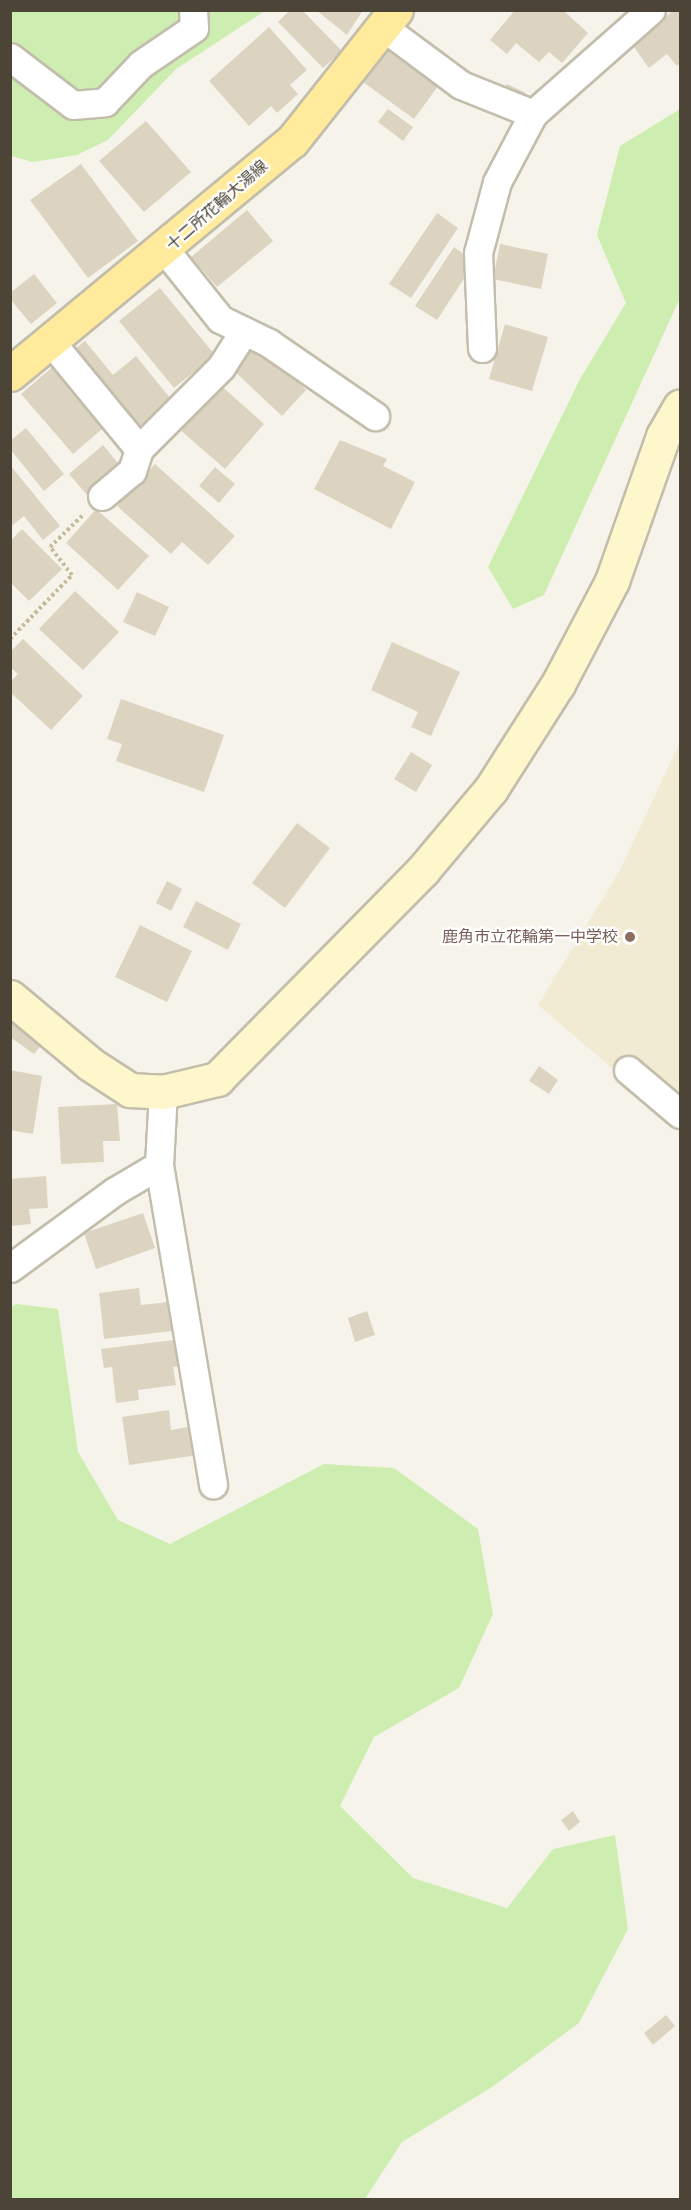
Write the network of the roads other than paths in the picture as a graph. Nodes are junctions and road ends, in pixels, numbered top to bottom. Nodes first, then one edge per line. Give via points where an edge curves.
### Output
1 (193, 10) edge
2 (651, 10) edge
3 (390, 19) edge
4 (10, 57) edge
5 (533, 114) junction
6 (165, 250) junction
7 (244, 331) junction
8 (51, 342) junction
9 (482, 348) dead end
10 (10, 374) edge
11 (681, 407) edge
12 (375, 416) dead end
13 (139, 449) junction
14 (102, 496) road end
15 (10, 997) edge
16 (628, 1070) dead end
17 (163, 1092) junction
18 (681, 1114) edge
19 (159, 1166) junction
20 (10, 1268) edge
21 (213, 1484) dead end

1 - 4 street via 194,28 141,64 105,102 73,105
2 - 5 street
3 - 5 street via 461,86
3 - 6 main road, 十二所花輪大湯線 via 292,141
5 - 9 street via 497,182 478,253
6 - 7 street via 220,319
6 - 8 main road, 十二所花輪大湯線
7 - 12 street via 269,343
7 - 13 street via 220,367
8 - 10 main road, 十二所花輪大湯線
8 - 13 street
11 - 17 street via 663,436 612,582 558,684 492,789 423,870 218,1079
13 - 14 street via 132,471
15 - 17 street via 90,1064 130,1090
16 - 18 street
17 - 19 street
19 - 20 street via 114,1191
19 - 21 street

